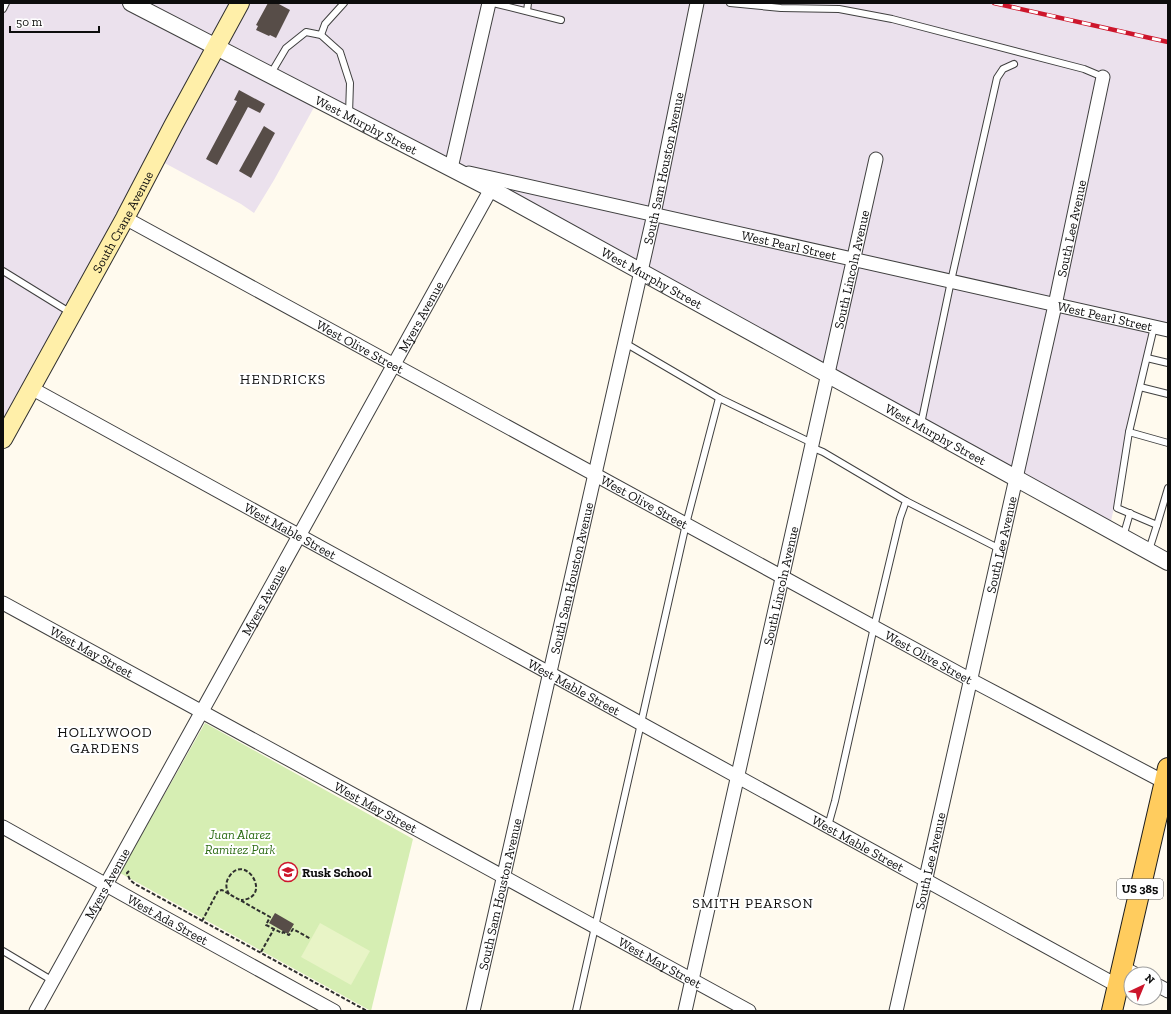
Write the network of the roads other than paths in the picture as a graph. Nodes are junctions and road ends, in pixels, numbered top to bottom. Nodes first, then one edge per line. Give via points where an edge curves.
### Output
1 (6, 3) edge
2 (131, 3) edge
3 (240, 3) edge
4 (344, 3) edge
5 (488, 3) edge
6 (493, 3) edge
7 (528, 3) edge
8 (697, 3) edge
9 (730, 3) edge
10 (3, 8) edge
11 (526, 11) junction
12 (561, 20) dead end
13 (321, 35) junction
14 (215, 46) junction
15 (1014, 64) dead end
16 (270, 74) junction
17 (1103, 77) joint
18 (349, 116) junction
19 (876, 159) dead end
20 (453, 169) junction
21 (490, 189) junction
22 (654, 214) junction
23 (125, 218) junction
24 (853, 259) junction
25 (3, 271) edge
26 (641, 272) junction
27 (951, 281) junction
28 (1055, 305) junction
29 (72, 313) junction
30 (1154, 327) junction
31 (1168, 330) edge
32 (625, 343) junction
33 (1147, 358) junction
34 (1168, 363) edge
35 (393, 365) junction
36 (828, 374) junction
37 (1140, 387) junction
38 (31, 388) junction
39 (1168, 394) edge
40 (719, 398) junction
41 (921, 426) junction
42 (1129, 432) junction
43 (3, 439) edge
44 (1168, 443) edge
45 (812, 445) junction
46 (595, 475) junction
47 (1016, 478) junction
48 (1168, 488) edge
49 (906, 501) junction
50 (1166, 505) edge
51 (1130, 513) junction
52 (686, 524) junction
53 (1157, 525) junction
54 (299, 535) junction
55 (1123, 537) junction
56 (1000, 549) junction
57 (1148, 551) junction
58 (1168, 562) edge
59 (782, 577) junction
60 (3, 603) edge
61 (874, 627) junction
62 (550, 673) junction
63 (971, 680) junction
64 (202, 712) junction
65 (641, 723) junction
66 (737, 776) junction
67 (1167, 778) edge
68 (828, 826) junction
69 (3, 827) edge
70 (503, 877) junction
71 (926, 880) junction
72 (106, 884) junction
73 (595, 927) junction
74 (3, 951) edge
75 (1127, 966) edge
76 (1123, 975) edge
77 (692, 980) junction
78 (53, 981) junction
79 (1123, 981) edge
80 (36, 1011) edge
81 (334, 1011) edge
82 (473, 1011) edge
83 (576, 1011) edge
84 (685, 1011) edge
85 (749, 1011) edge
86 (896, 1011) edge
87 (1112, 1011) edge

1 - 10 lane
2 - 14 street, West Murphy Street
3 - 14 main road, South Crane Avenue
4 - 13 lane via 325,24
5 - 20 street
6 - 11 lane
7 - 11 lane
8 - 22 street, South Sam Houston Avenue
9 - 17 lane via 781,8 839,9 892,19 1084,69
11 - 12 lane
13 - 16 lane via 306,32 286,48
13 - 18 lane via 340,52 350,83
14 - 16 street, West Murphy Street
14 - 23 main road, South Crane Avenue
15 - 27 lane via 1003,69 997,78
16 - 18 street, West Murphy Street
17 - 28 street, South Lee Avenue
18 - 20 street, West Murphy Street
19 - 24 street, South Lincoln Avenue
20 - 21 street, West Murphy Street
20 - 22 street, West Pearl Street
21 - 26 street, West Murphy Street
21 - 35 street, Myers Avenue
22 - 24 street, West Pearl Street
22 - 26 street, South Sam Houston Avenue
23 - 29 main road, South Crane Avenue
23 - 35 street, West Olive Street
24 - 27 street, West Pearl Street
24 - 36 street, South Lincoln Avenue
25 - 29 lane
26 - 32 street, South Sam Houston Avenue
26 - 36 street, West Murphy Street
27 - 28 street, West Pearl Street
27 - 41 lane
28 - 30 street, West Pearl Street
28 - 47 street, South Lee Avenue
29 - 38 main road, South Crane Avenue
30 - 31 street, West Pearl Street
30 - 33 lane
32 - 40 lane
32 - 46 street, South Sam Houston Avenue
33 - 34 lane
33 - 37 lane
35 - 46 street, West Olive Street
35 - 54 street, Myers Avenue
36 - 41 street, West Murphy Street
36 - 45 street, South Lincoln Avenue
37 - 39 lane
37 - 42 lane
38 - 43 main road, South Crane Avenue
38 - 54 street, West Mable Street
40 - 45 lane
40 - 52 lane
41 - 47 street, West Murphy Street
42 - 44 lane
42 - 51 lane via 1117,508
45 - 49 lane
45 - 59 street, South Lincoln Avenue
46 - 52 street, West Olive Street
46 - 62 street, South Sam Houston Avenue
47 - 55 street, West Murphy Street
47 - 56 street, South Lee Avenue
48 - 50 lane
49 - 56 lane
49 - 61 lane
50 - 53 lane
51 - 53 lane
51 - 55 lane
52 - 59 street, West Olive Street
52 - 65 lane
53 - 57 lane
54 - 62 street, West Mable Street
54 - 64 street, Myers Avenue
55 - 57 street, West Murphy Street
56 - 63 street, South Lee Avenue
57 - 58 street, West Murphy Street
59 - 61 street, West Olive Street
59 - 66 street, South Lincoln Avenue
60 - 64 street, West May Street
61 - 63 street, West Olive Street
61 - 68 lane
62 - 65 street, West Mable Street
62 - 70 street, South Sam Houston Avenue
63 - 67 street, West Olive Street
63 - 71 street, South Lee Avenue
64 - 70 street, West May Street
64 - 72 street, Myers Avenue
65 - 66 street, West Mable Street
65 - 73 lane
66 - 68 street, West Mable Street
66 - 77 street, South Lincoln Avenue
67 - 75 main road, US 385
68 - 71 street, West Mable Street
69 - 72 street, West Ada Street
70 - 73 street, West May Street
70 - 82 street, South Sam Houston Avenue
71 - 76 street, West Mable Street
71 - 86 street, South Lee Avenue
72 - 78 street, Myers Avenue
72 - 81 street, West Ada Street
73 - 77 street, West May Street
73 - 83 lane
74 - 78 lane
77 - 84 street, South Lincoln Avenue
77 - 85 street, West May Street
78 - 80 street, Myers Avenue
79 - 87 main road, US 385

